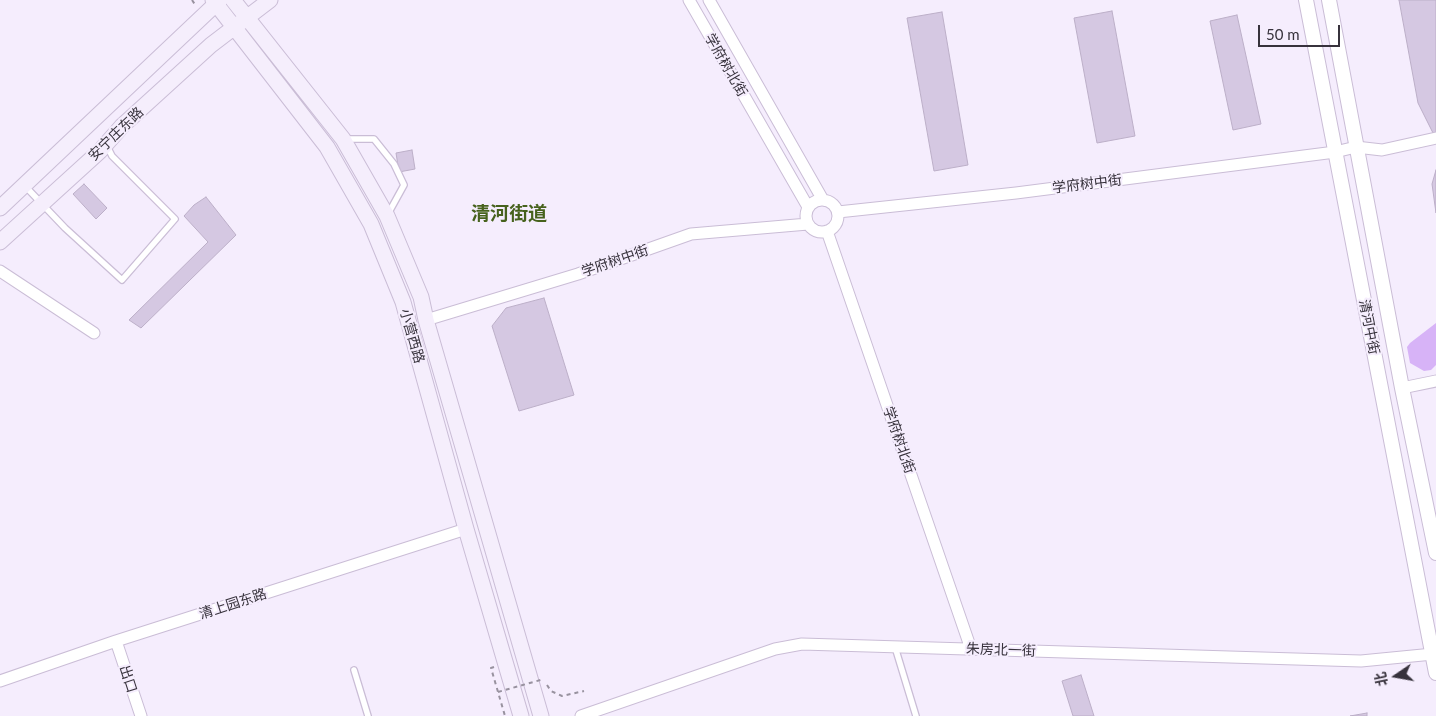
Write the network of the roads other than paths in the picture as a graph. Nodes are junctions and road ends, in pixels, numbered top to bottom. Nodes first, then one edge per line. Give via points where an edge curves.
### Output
1 (233, 0) edge
2 (270, 0) edge
3 (689, 0) edge
4 (710, 0) edge
5 (1306, 0) edge
6 (1329, 0) edge
7 (216, 1) edge
8 (247, 18) junction
9 (234, 27) junction
10 (1436, 138) edge
11 (343, 139) junction
12 (1356, 147) junction
13 (109, 150) junction
14 (1335, 152) junction
15 (24, 185) junction
16 (823, 200) junction
17 (41, 204) junction
18 (808, 207) junction
19 (0, 208) edge
20 (838, 212) junction
21 (388, 216) junction
22 (808, 224) junction
23 (827, 231) junction
24 (0, 242) edge
25 (0, 271) edge
26 (426, 320) junction
27 (94, 332) dead end
28 (1436, 380) edge
29 (1402, 388) junction
30 (466, 529) junction
31 (1436, 553) edge
32 (116, 641) junction
33 (895, 647) junction
34 (971, 649) junction
35 (1434, 654) edge
36 (354, 670) dead end
37 (1436, 673) edge
38 (0, 681) edge
39 (141, 716) edge
40 (368, 716) edge
41 (521, 716) edge
42 (541, 716) edge
43 (581, 716) edge
44 (916, 716) edge

1 - 8 main road, 小营西路
2 - 8 main road, 安宁庄东路
3 - 18 street, 学府树北街
4 - 16 street, 学府树北街
5 - 14 street, 清河中街
6 - 12 street, 清河中街
7 - 9 main road, 小营西路
7 - 15 main road, 安宁庄东路
8 - 9 main road, 安宁庄东路
8 - 11 main road, 小营西路
9 - 13 main road, 安宁庄东路 via 122,126
9 - 30 main road, 小营西路 via 327,147 371,224 403,302
10 - 12 street, 学府树中街 via 1382,150
11 - 21 main road, 小营西路
11 - 21 lane via 374,139 394,164 404,186
12 - 14 street, 学府树中街
12 - 29 street, 清河中街
13 - 17 main road, 安宁庄东路
13 - 17 lane via 176,220 122,280
14 - 20 street, 学府树中街
14 - 35 street, 清河中街
15 - 17 lane
15 - 19 main road, 安宁庄东路
16 - 18 street
16 - 20 street via 834,205
17 - 24 main road, 安宁庄东路
18 - 22 street
20 - 23 street via 834,226
21 - 26 main road, 小营西路 via 421,298
22 - 23 street via 817,231
22 - 26 street, 学府树中街 via 691,234 578,274
23 - 34 street, 学府树北街
25 - 27 street
26 - 42 main road, 小营西路
28 - 29 street
29 - 31 street, 清河中街
30 - 32 street, 清上园东路
30 - 41 main road, 小营西路
32 - 38 street, 清上园东路
32 - 39 street, 出口
33 - 34 street, 朱房北一街
33 - 43 street, 朱房北一街 via 802,644 775,649
33 - 44 lane
34 - 35 street, 朱房北一街 via 1361,662
35 - 37 street, 清河中街
36 - 40 lane

